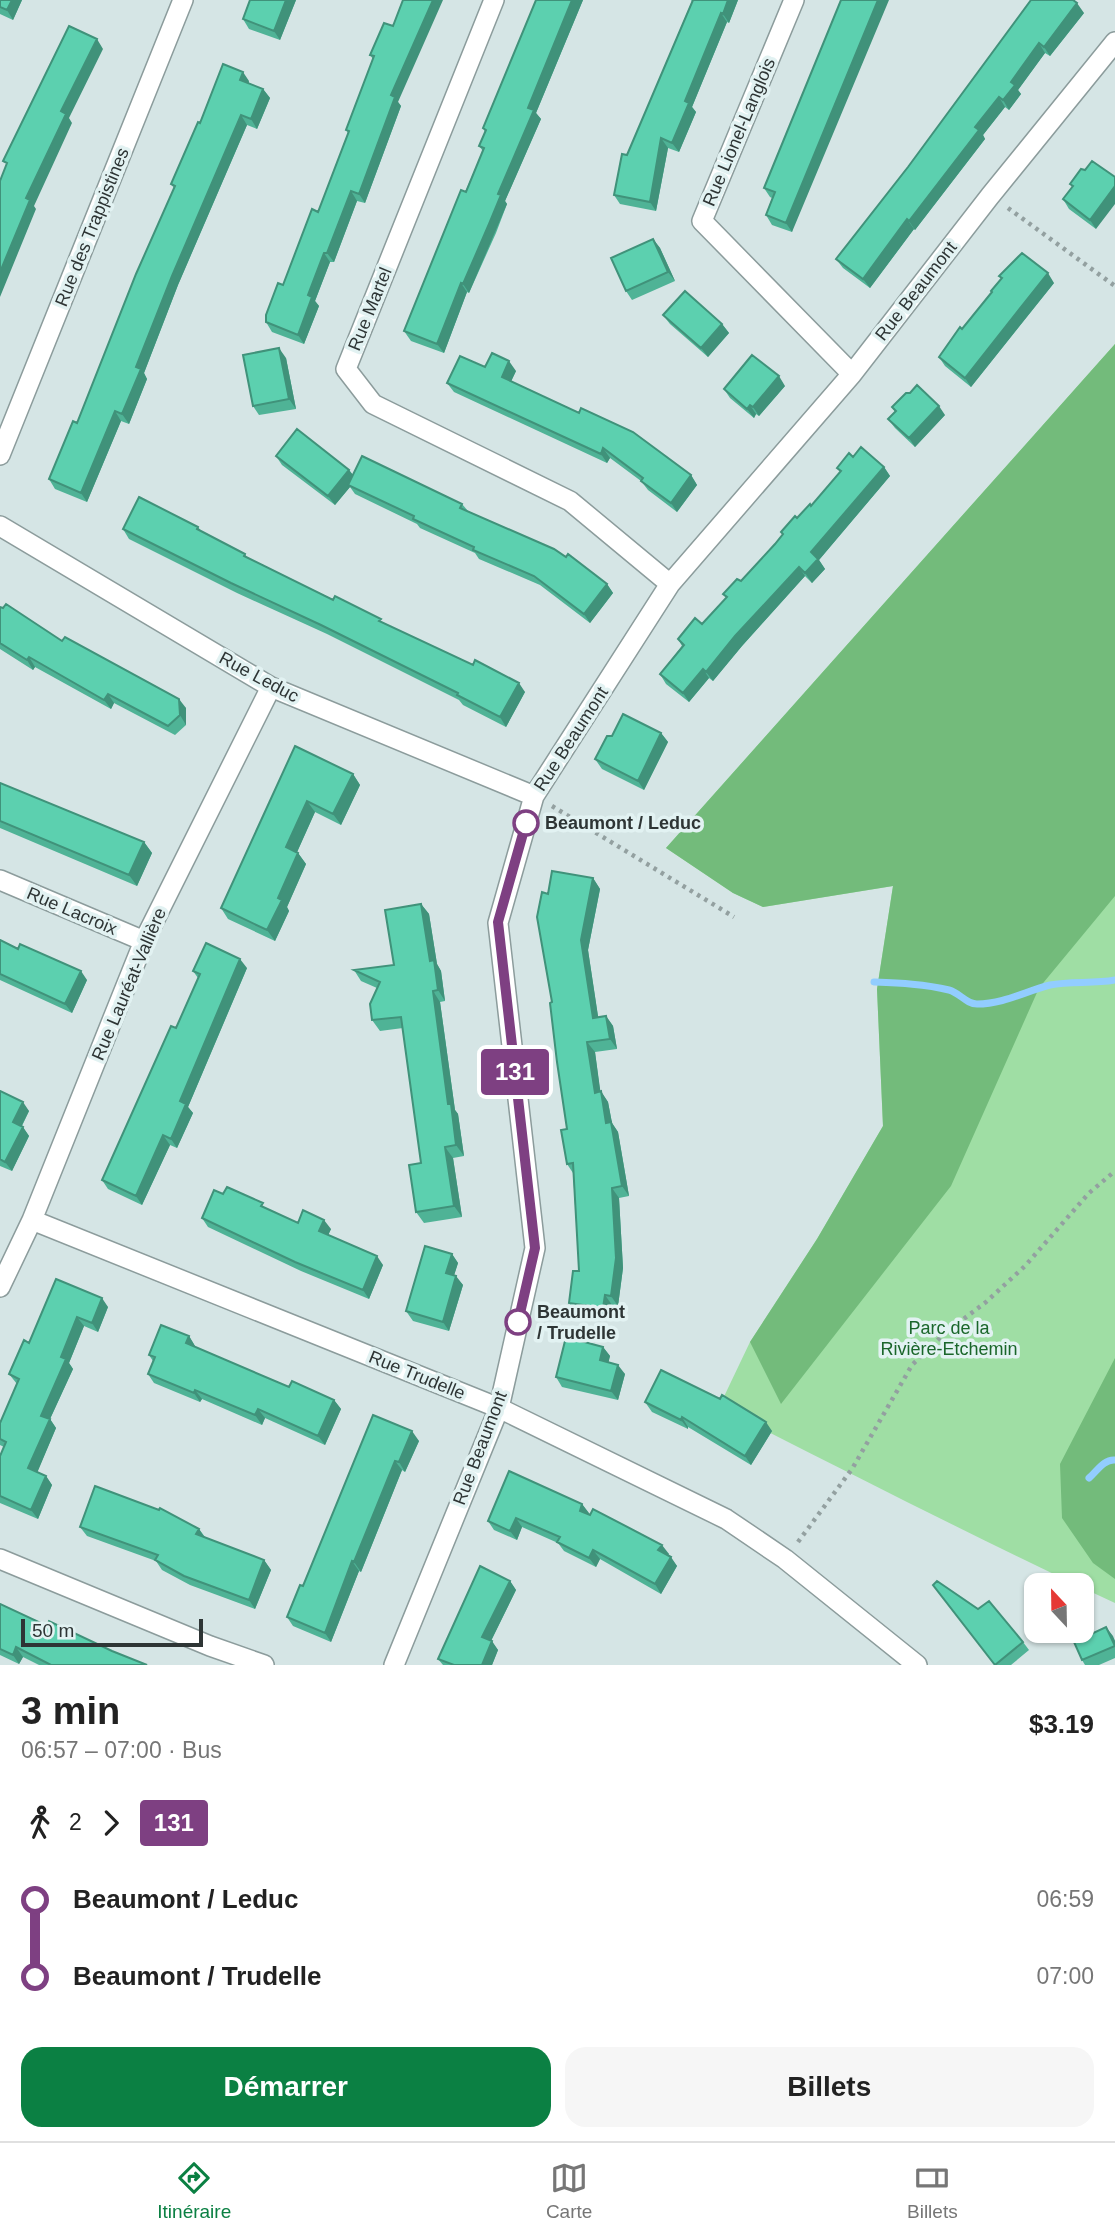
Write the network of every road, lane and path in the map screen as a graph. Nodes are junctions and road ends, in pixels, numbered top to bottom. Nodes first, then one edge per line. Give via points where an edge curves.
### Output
1 (183, 0) edge
2 (494, 0) edge
3 (794, 0) edge
4 (1115, 42) edge
5 (990, 196) junction
6 (1115, 286) edge
7 (852, 374) junction
8 (0, 454) edge
9 (0, 526) edge
10 (670, 584) junction
11 (271, 687) junction
12 (534, 796) junction
13 (0, 880) edge
14 (734, 917) dead end
15 (144, 941) junction
16 (1115, 1171) edge
17 (32, 1220) junction
18 (0, 1287) edge
19 (499, 1408) junction
20 (0, 1559) edge
21 (785, 1559) junction
22 (264, 1665) edge
23 (394, 1665) edge
24 (917, 1665) edge

1 - 8 street, Rue des Trappistines
2 - 10 street, Rue Martel via 346,369 373,404 570,501
3 - 7 street, Rue Lionel-Langlois via 702,221
4 - 5 street, Rue Beaumont
5 - 6 path
5 - 7 street, Rue Beaumont
7 - 10 street, Rue Beaumont
9 - 11 street, Rue Leduc
10 - 12 street, Rue Beaumont
11 - 12 street, Rue Leduc
11 - 15 street, Rue Lauréat-Vallière
12 - 14 path
12 - 19 street, Rue Beaumont via 498,922 535,1248
13 - 15 street, Rue Lacroix
15 - 17 street, Rue Lauréat-Vallière
16 - 21 path via 1089,1193 1025,1266 912,1365 852,1469
17 - 18 street, Rue Lauréat-Vallière
17 - 19 street, Rue Trudelle
19 - 21 street, Rue Trudelle via 726,1519
19 - 23 street, Rue Beaumont
20 - 22 street
21 - 24 street, Rue Trudelle

